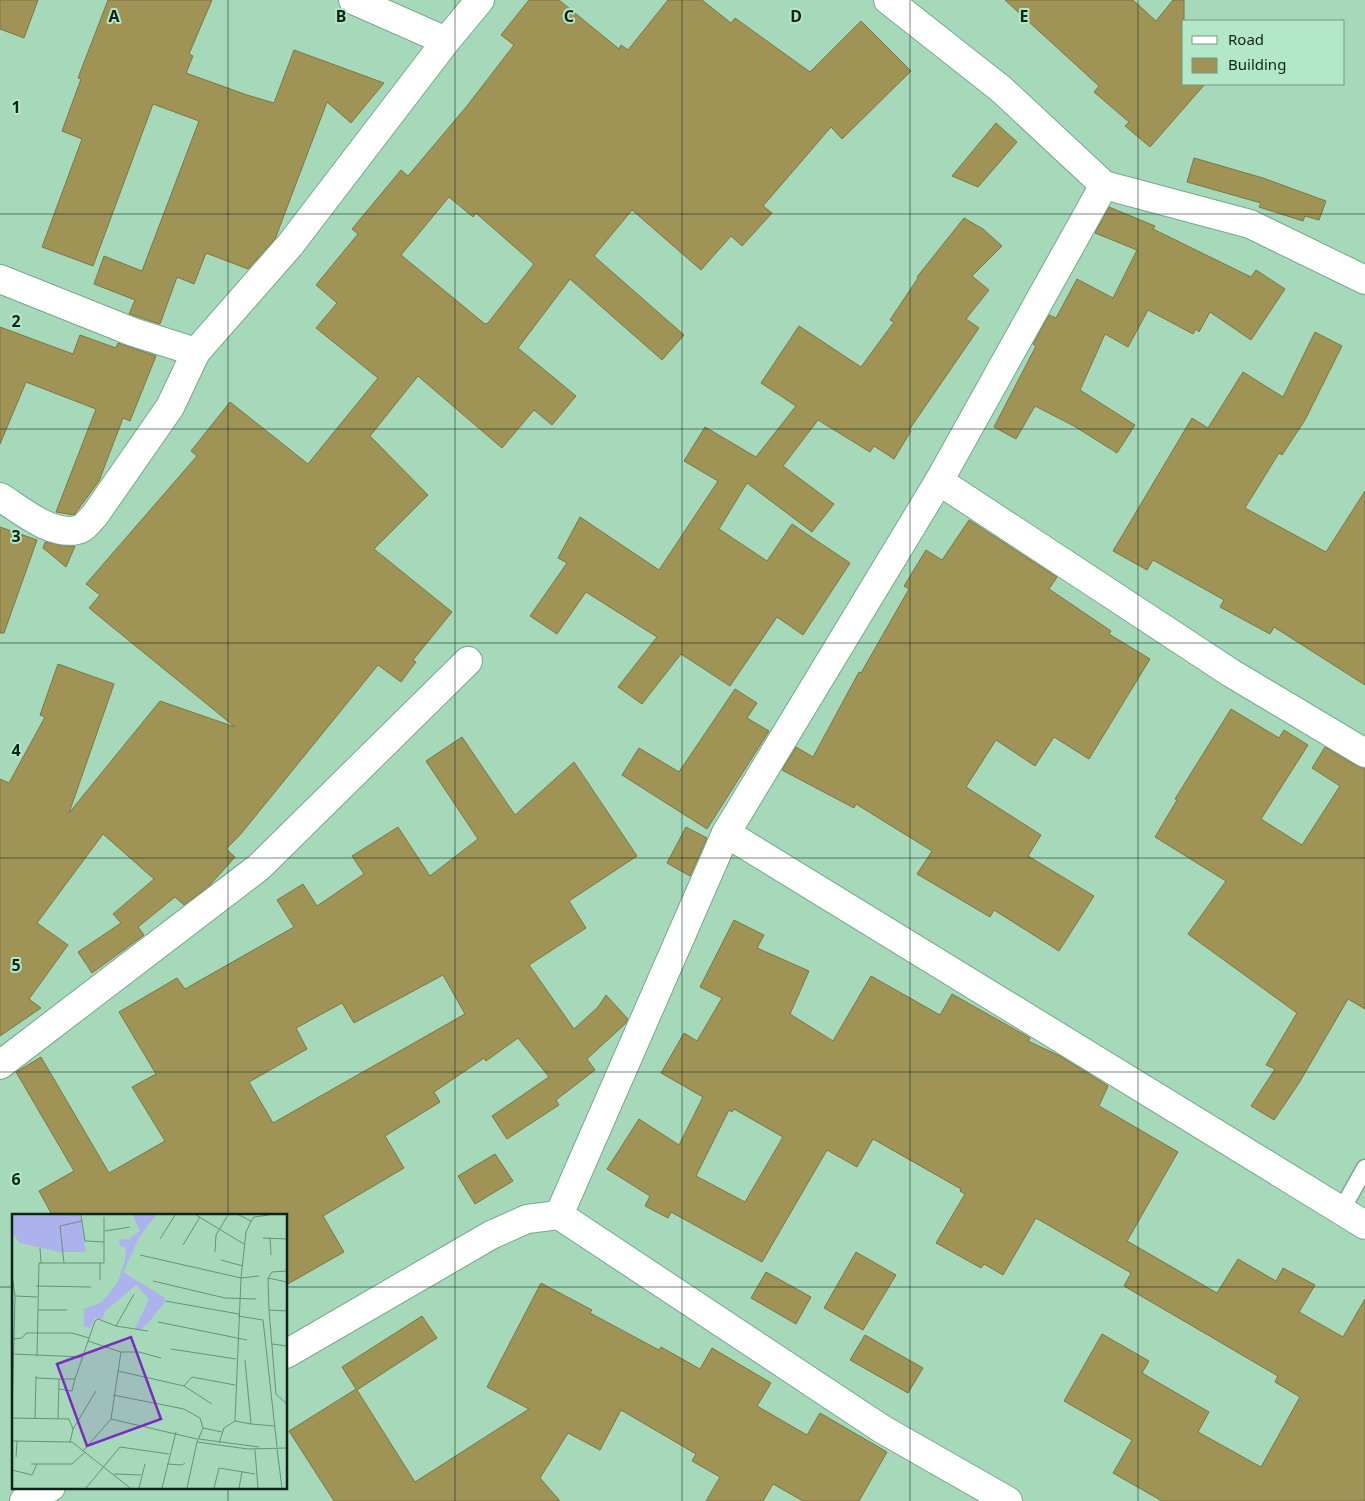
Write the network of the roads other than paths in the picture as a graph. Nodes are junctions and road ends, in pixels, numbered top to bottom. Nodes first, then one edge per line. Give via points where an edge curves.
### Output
1 (353, 0) edge
2 (480, 0) edge
3 (888, 0) edge
4 (446, 41) junction
5 (1104, 185) junction
6 (0, 278) edge
7 (1365, 280) edge
8 (196, 352) junction
9 (939, 481) junction
10 (0, 496) edge
11 (468, 661) dead end
12 (1365, 754) edge
13 (726, 833) junction
14 (0, 1065) edge
15 (1365, 1168) edge
16 (1341, 1211) junction
17 (559, 1214) junction
18 (1365, 1225) edge
19 (288, 1353) edge
20 (49, 1488) edge
21 (24, 1501) edge
22 (1008, 1501) edge

1 - 4 street
2 - 4 street
3 - 5 street via 1001,89
4 - 8 street via 290,245
5 - 7 street via 1250,224
5 - 9 street
6 - 8 street via 108,323
8 - 10 street via 170,407 95,515 79,530 62,531 37,520
9 - 12 street via 1231,673
9 - 13 street
11 - 14 street via 259,866
13 - 16 street
13 - 17 street
15 - 16 lane
16 - 18 street
17 - 19 street via 527,1219 492,1235
17 - 22 street via 882,1429
20 - 21 street

